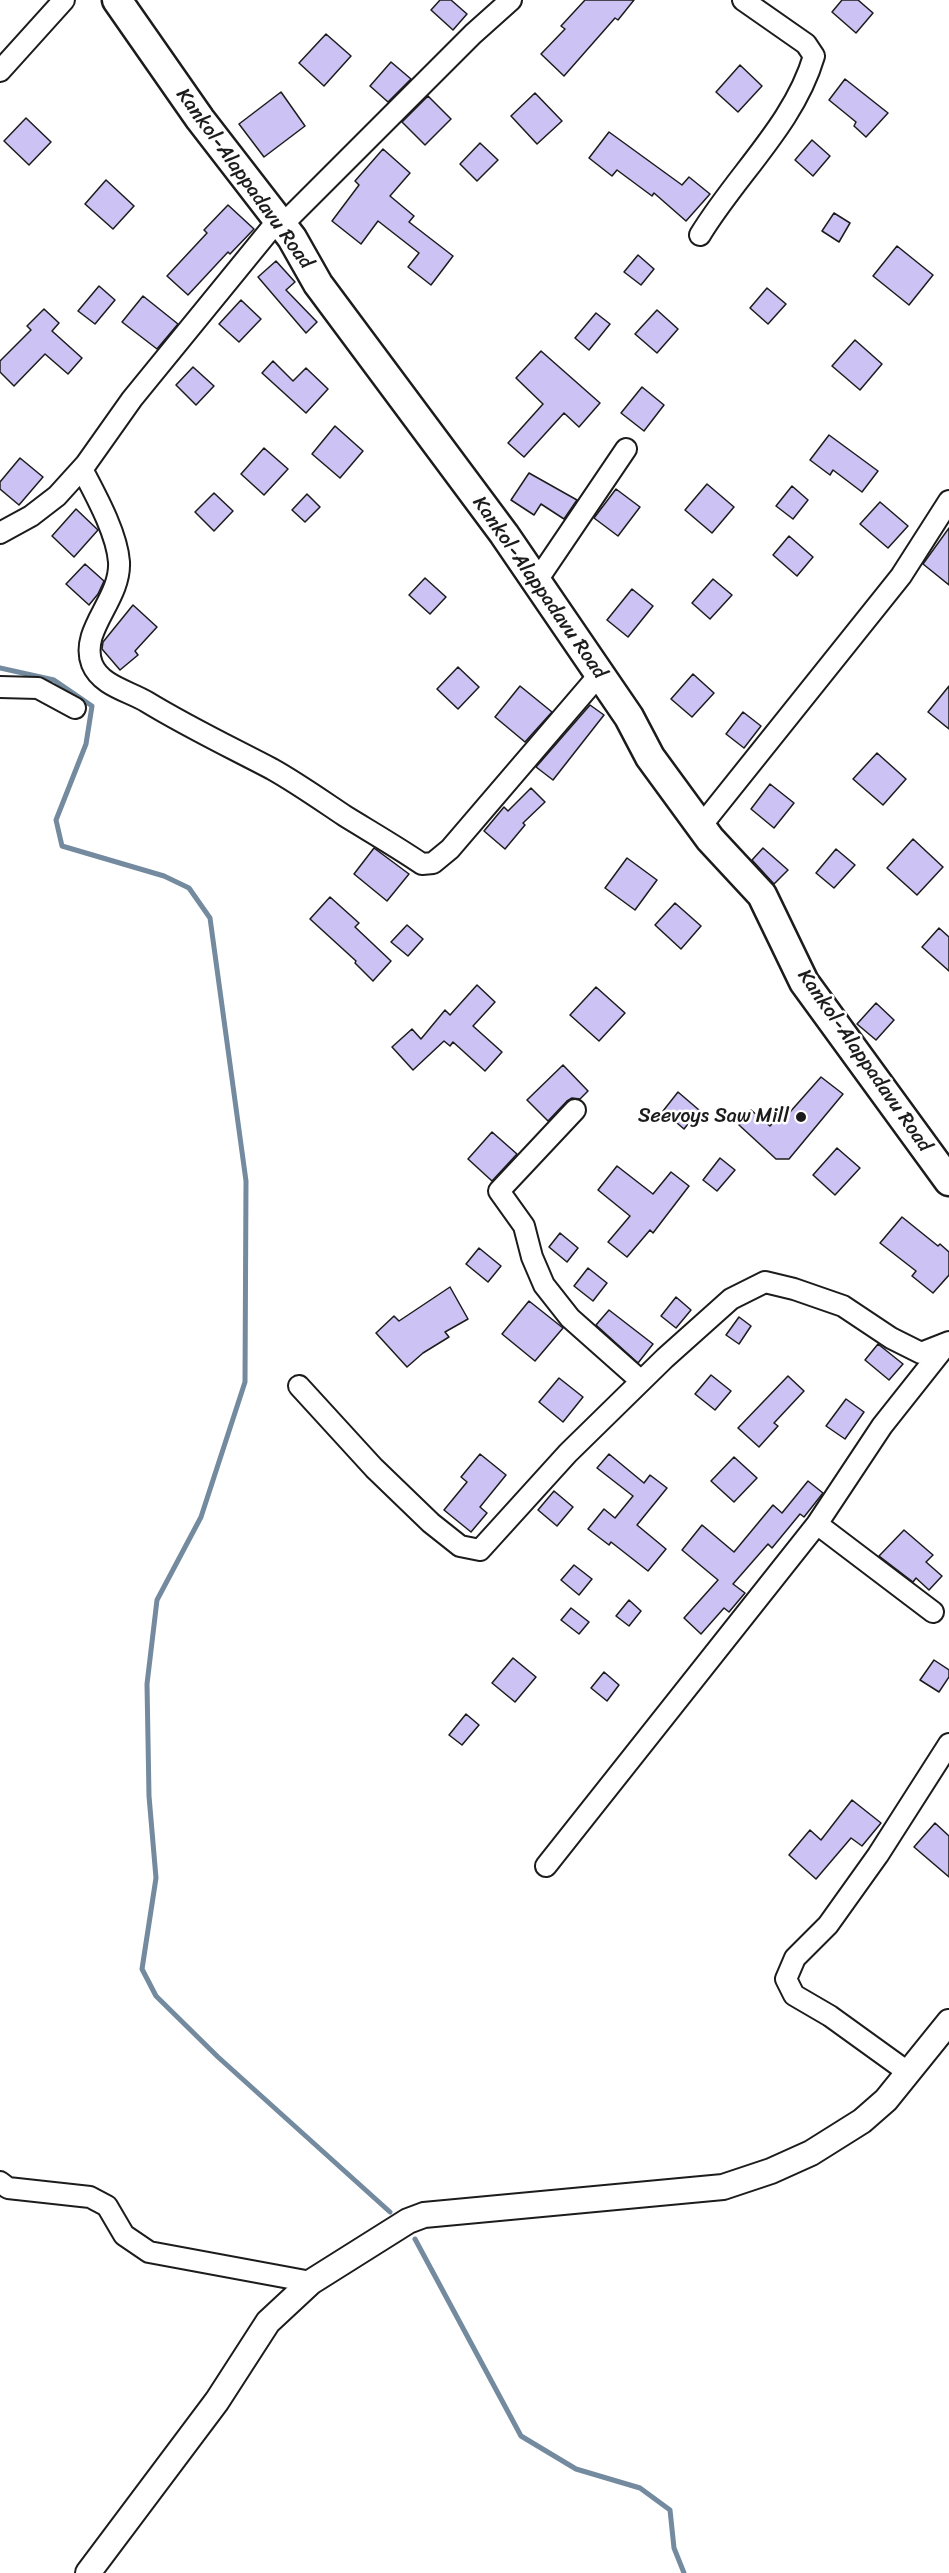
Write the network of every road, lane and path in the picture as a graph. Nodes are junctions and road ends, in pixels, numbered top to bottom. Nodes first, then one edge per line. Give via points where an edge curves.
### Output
1 (64, 0) edge
2 (117, 0) edge
3 (511, 0) edge
4 (743, 0) edge
5 (0, 71) edge
6 (280, 223) junction
7 (700, 235) dead end
8 (626, 449) dead end
9 (82, 469) junction
10 (949, 501) edge
11 (0, 533) edge
12 (536, 582) junction
13 (599, 675) junction
14 (0, 687) edge
15 (75, 708) dead end
16 (701, 826) junction
17 (575, 1110) dead end
18 (949, 1181) edge
19 (948, 1343) edge
20 (641, 1381) junction
21 (299, 1386) dead end
22 (817, 1524) junction
23 (933, 1612) dead end
24 (949, 1744) edge
25 (546, 1866) dead end
26 (949, 2022) edge
27 (909, 2073) junction
28 (0, 2182) edge
29 (311, 2282) junction
30 (88, 2573) edge

1 - 5 street
2 - 6 main road, Kankol-Alappadavu Road via 200,119
3 - 6 street
4 - 7 street via 806,44 814,56 806,83 771,139
6 - 9 street via 132,399
6 - 12 main road, Kankol-Alappadavu Road via 318,284 424,423
8 - 12 street
9 - 11 street via 57,496
9 - 13 street via 104,511 119,561 112,596 90,635 92,664 100,676 204,736 273,770 422,864 433,863 450,849
10 - 16 street via 901,576
12 - 13 main road, Kankol-Alappadavu Road
13 - 16 main road, Kankol-Alappadavu Road via 629,717 650,757
14 - 15 street via 38,688
16 - 18 main road, Kankol-Alappadavu Road via 762,895 804,982
17 - 20 street via 500,1191 524,1226 544,1285 570,1318
19 - 20 street via 921,1353 843,1306 765,1282 731,1299
19 - 22 street via 882,1426
20 - 21 street via 568,1453 480,1550 460,1546 431,1523
22 - 23 street
22 - 25 street
24 - 27 street via 878,1855 828,1925 795,1958 786,1979 794,1995
26 - 27 street
27 - 29 street via 862,2121 811,2153 771,2171 723,2187 424,2215
28 - 29 street via 8,2188 90,2197 107,2206 124,2235 149,2253
29 - 30 street via 268,2322 217,2400

